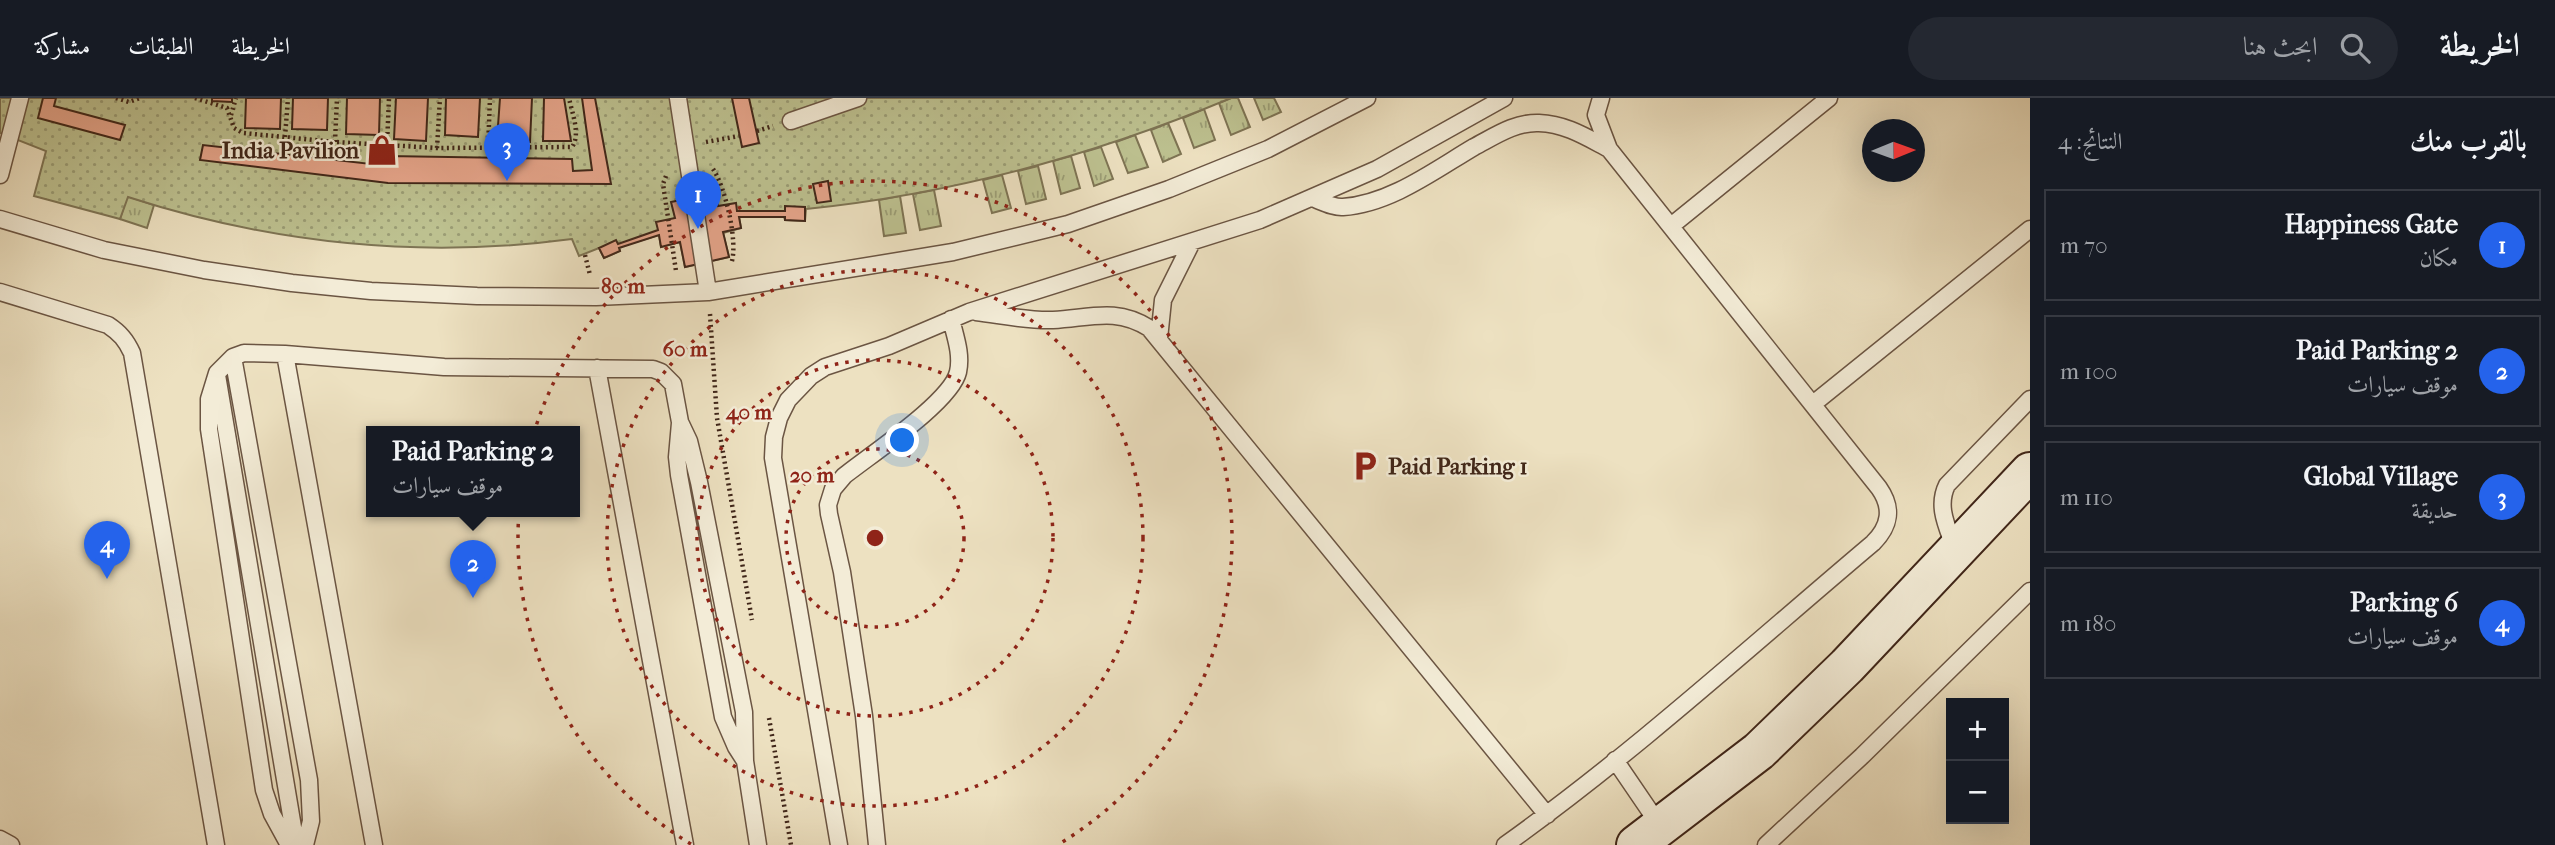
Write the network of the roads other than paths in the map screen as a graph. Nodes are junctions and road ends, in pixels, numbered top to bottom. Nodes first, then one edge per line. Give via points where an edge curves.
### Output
1 (20, 98) edge
2 (678, 98) edge
3 (858, 98) edge
4 (1367, 98) edge
5 (1504, 98) edge
6 (1601, 98) edge
7 (1829, 98) edge
8 (791, 121) dead end
9 (1609, 149) junction
10 (0, 175) edge
11 (1312, 198) junction
12 (0, 219) edge
13 (1671, 226) junction
14 (2030, 229) edge
15 (1192, 242) junction
16 (0, 292) edge
17 (708, 292) junction
18 (969, 312) junction
19 (951, 319) junction
20 (1159, 338) junction
21 (285, 354) junction
22 (233, 356) junction
23 (597, 368) junction
24 (217, 373) junction
25 (2030, 399) edge
26 (1813, 404) junction
27 (2030, 472) edge
28 (1955, 549) junction
29 (2030, 591) edge
30 (1615, 760) junction
31 (1547, 815) junction
32 (1649, 836) edge
33 (0, 839) edge
34 (11, 845) edge
35 (216, 845) edge
36 (289, 845) edge
37 (296, 845) edge
38 (305, 845) edge
39 (374, 845) edge
40 (685, 845) edge
41 (758, 845) edge
42 (839, 845) edge
43 (877, 845) edge
44 (1505, 845) edge
45 (1766, 845) edge

1 - 10 lane
2 - 17 lane
3 - 8 lane
4 - 17 lane via 1268,149 1068,224 953,252
5 - 11 lane via 1377,169
6 - 9 lane via 1596,115
7 - 13 lane
9 - 11 lane via 1568,127 1518,125 1376,199 1340,208
9 - 13 lane
11 - 15 lane
12 - 17 lane via 104,250 292,283 477,296
13 - 26 lane
14 - 26 lane
15 - 18 lane
15 - 20 lane via 1163,300
16 - 35 lane via 108,325 119,332 132,353
18 - 19 lane
18 - 20 lane via 1053,320 1111,314 1149,328
19 - 42 lane via 889,346 841,360 811,376 788,400 774,438 773,458
19 - 43 lane via 960,358 955,383 938,403 844,476 828,505 864,716
20 - 31 lane
21 - 22 lane
21 - 23 lane via 444,367
21 - 39 lane
22 - 24 lane
22 - 38 lane via 309,780 311,821
23 - 40 lane
23 - 41 lane via 653,369 673,384 680,422 694,459 744,712 745,761
24 - 36 lane via 208,413 216,488 264,790
24 - 37 lane
25 - 28 lane via 1947,485 1942,495 1944,516
26 - 30 lane via 1879,488 1896,502 1898,524 1893,533 1873,543
27 - 28 street
28 - 32 street via 1847,666 1759,751
29 - 45 lane
30 - 31 lane
30 - 32 lane
31 - 44 lane
33 - 34 lane

